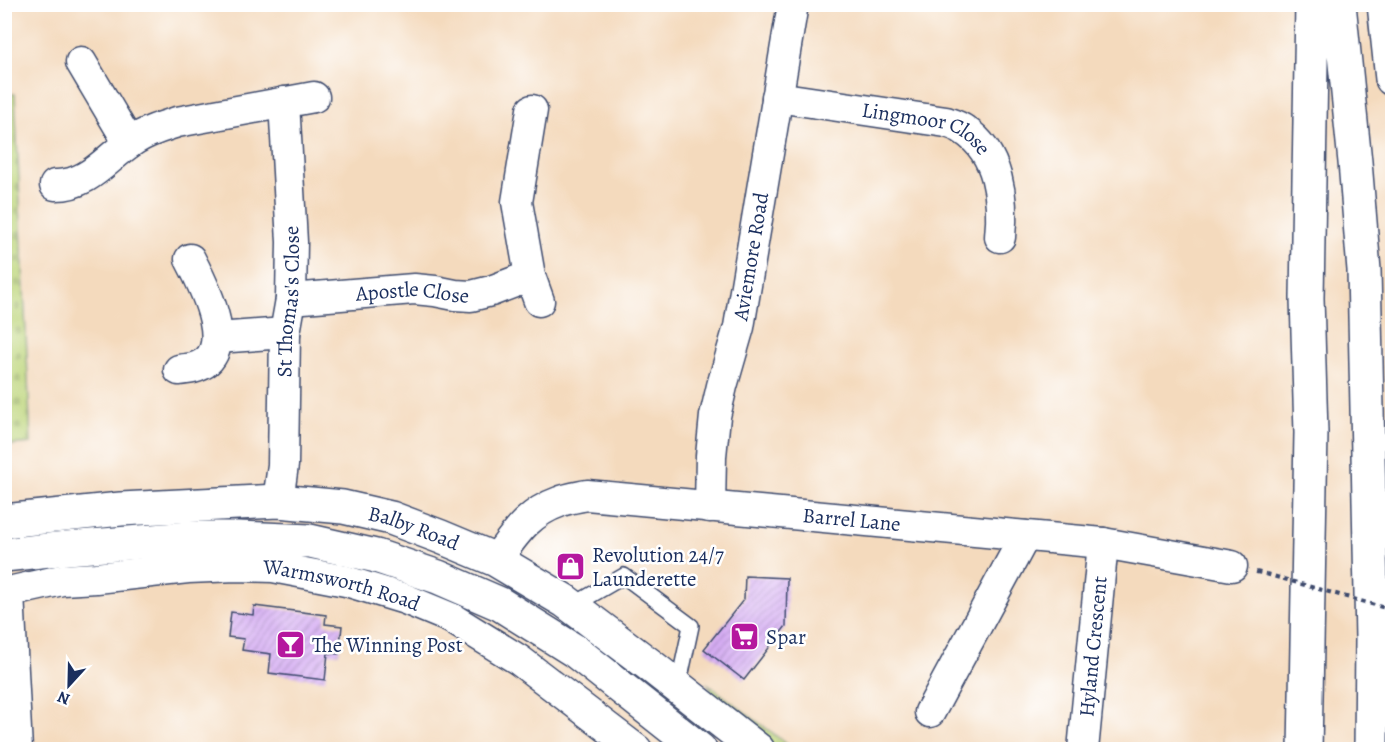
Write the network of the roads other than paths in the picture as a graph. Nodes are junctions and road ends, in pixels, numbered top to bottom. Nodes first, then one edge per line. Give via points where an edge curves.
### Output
1 (793, 4) edge
2 (1312, 4) edge
3 (1339, 4) edge
4 (1384, 4) edge
5 (81, 62) dead end
6 (1392, 79) edge
7 (314, 97) dead end
8 (777, 97) junction
9 (284, 102) junction
10 (532, 110) dead end
11 (129, 143) junction
12 (55, 185) dead end
13 (1000, 237) dead end
14 (190, 258) dead end
15 (291, 299) junction
16 (285, 333) junction
17 (217, 338) junction
18 (179, 370) dead end
19 (278, 501) junction
20 (711, 507) junction
21 (6, 515) edge
22 (1025, 536) junction
23 (1103, 543) junction
24 (4, 555) edge
25 (496, 560) junction
26 (1232, 566) dead end
27 (7, 593) edge
28 (572, 606) junction
29 (678, 687) junction
30 (930, 712) dead end
31 (17, 750) edge
32 (637, 750) edge
33 (700, 750) edge
34 (758, 750) edge
35 (1083, 750) edge
36 (1305, 750) edge
37 (1371, 750) edge

1 - 8 street, Aviemore Road
2 - 36 main road via 1307,298 1311,433
3 - 37 main road via 1364,270
4 - 6 main road
5 - 11 street
7 - 9 street
8 - 13 street, Lingmoor Close via 946,122 963,129 983,148 993,168 999,186
8 - 20 street, Aviemore Road via 739,327 715,416
9 - 11 street via 177,122
9 - 15 street, St Thomas's Close via 292,242
10 - 15 street, Apostle Close via 517,202 535,289 471,296 414,289
11 - 12 street via 92,174 77,182
14 - 17 street via 208,296
15 - 16 street, St Thomas's Close
16 - 17 street
16 - 19 street, St Thomas's Close via 283,465
17 - 18 street via 213,353 205,362
19 - 21 main road, Balby Road
19 - 25 main road, Balby Road via 343,507 391,518
20 - 22 street, Barrel Lane
20 - 25 street, Barrel Lane via 587,495 559,501 519,528
22 - 23 street, Barrel Lane
22 - 30 street
23 - 26 street, Barrel Lane
23 - 35 street, Hyland Crescent
24 - 33 main road, Balby Road via 190,538 238,538 310,541 376,556 500,604 575,651
25 - 28 main road, Balby Road
27 - 31 street
27 - 32 street, Warmsworth Road via 63,580 207,567 273,567 346,581 405,598 451,618 519,660
28 - 29 main road, Balby Road
28 - 29 lane via 624,576 692,626
29 - 34 main road, Balby Road

